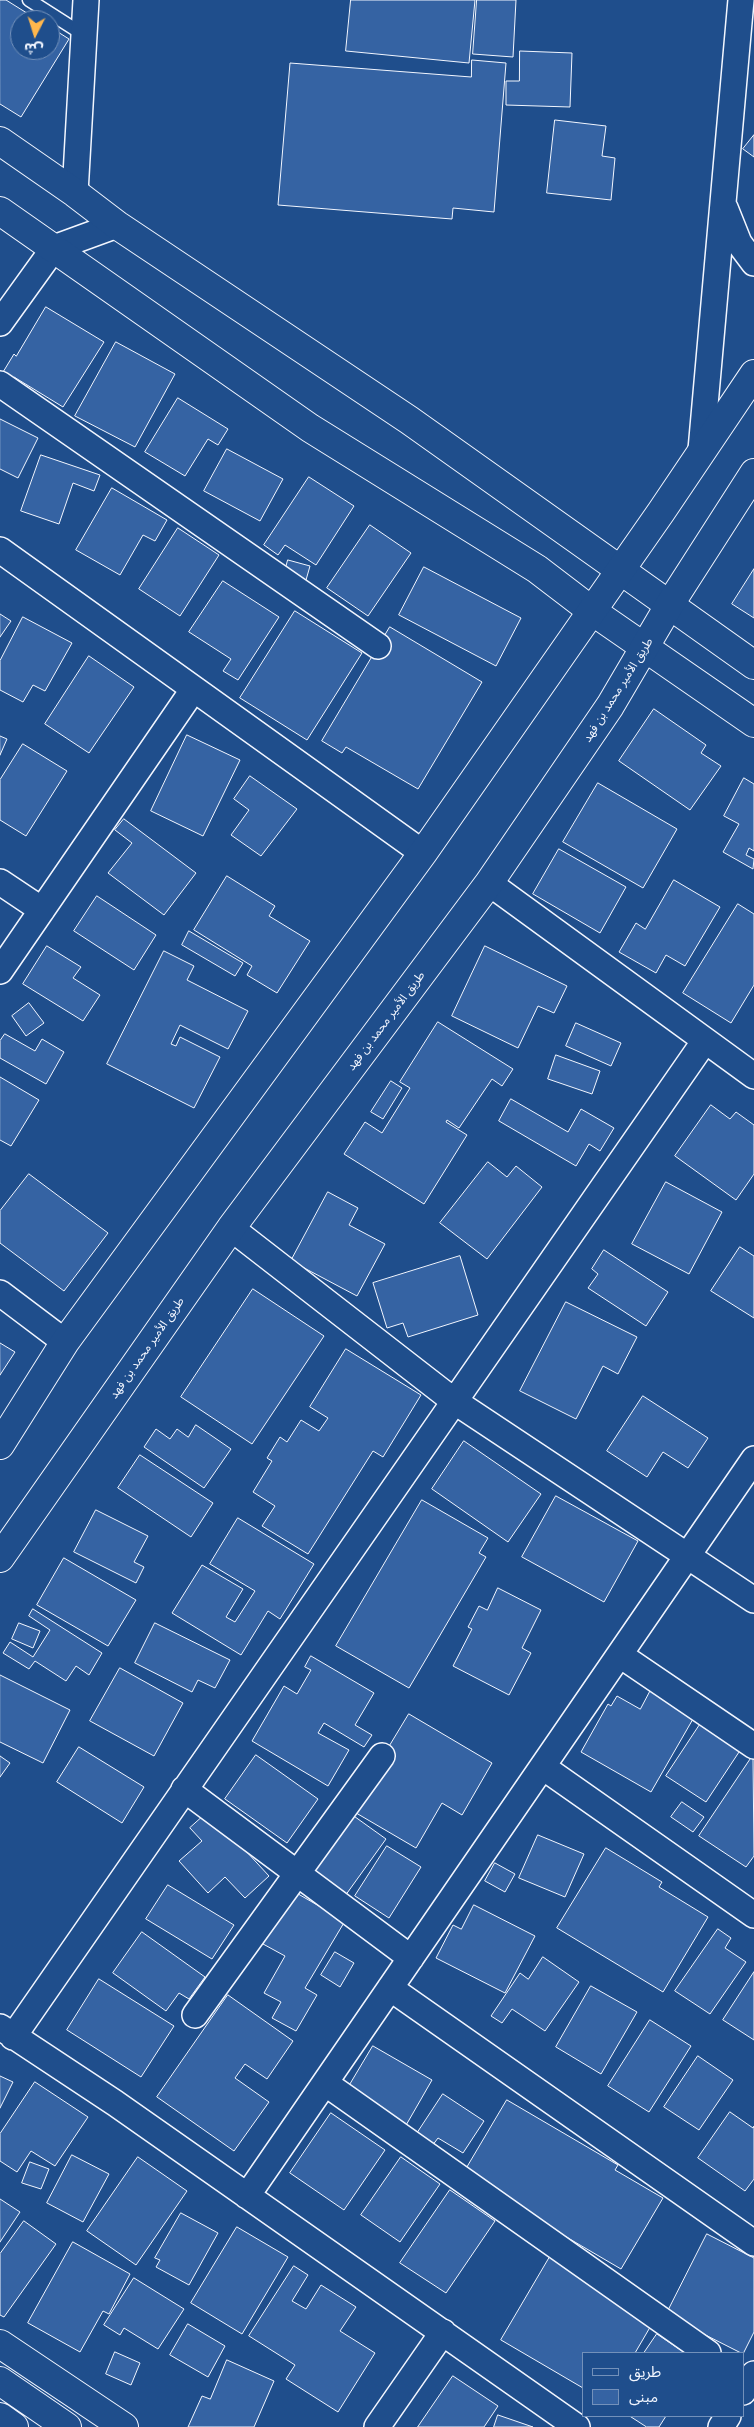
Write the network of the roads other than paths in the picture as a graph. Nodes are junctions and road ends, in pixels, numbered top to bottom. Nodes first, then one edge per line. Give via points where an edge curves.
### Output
1 (29, 0) edge
2 (86, 0) edge
3 (740, 0) edge
4 (84, 35) junction
5 (0, 141) edge
6 (75, 193) junction
7 (0, 211) edge
8 (117, 225) junction
9 (729, 243) junction
10 (54, 248) junction
11 (754, 263) edge
12 (0, 323) edge
13 (754, 374) edge
14 (0, 384) edge
15 (701, 450) junction
16 (754, 473) edge
17 (0, 550) edge
18 (621, 569) junction
19 (670, 604) junction
20 (592, 611) junction
21 (378, 646) dead end
22 (646, 646) junction
23 (754, 665) edge
24 (193, 690) junction
25 (754, 722) edge
26 (423, 853) junction
27 (0, 882) edge
28 (489, 884) junction
29 (42, 910) junction
30 (0, 971) edge
31 (704, 1042) junction
32 (754, 1076) edge
33 (232, 1228) junction
34 (0, 1293) edge
35 (65, 1342) junction
36 (454, 1401) junction
37 (0, 1444) edge
38 (754, 1459) edge
39 (688, 1556) junction
40 (0, 1558) edge
41 (754, 1600) edge
42 (620, 1655) junction
43 (754, 1746) edge
44 (382, 1756) dead end
45 (543, 1767) junction
46 (184, 1790) junction
47 (298, 1874) junction
48 (754, 1916) edge
49 (411, 1958) junction
50 (390, 1988) junction
51 (195, 2015) dead end
52 (7, 2032) edge
53 (325, 2083) junction
54 (247, 2196) junction
55 (754, 2244) edge
56 (443, 2332) junction
57 (0, 2344) edge
58 (707, 2352) edge
59 (0, 2381) edge
60 (0, 2417) edge
61 (14, 2427) edge
62 (67, 2427) edge
63 (124, 2427) edge
64 (377, 2427) edge
65 (577, 2427) edge

1 - 4 lane
2 - 4 street
3 - 9 street via 723,203
4 - 6 street
5 - 6 main road
6 - 8 main road
7 - 10 main road
8 - 10 street
8 - 18 main road via 409,420
9 - 11 street
9 - 15 street
10 - 12 street
10 - 20 main road via 310,428 537,569
13 - 15 main road
14 - 21 street
15 - 18 main road
16 - 19 main road, طريق الأمير محمد بن فهد
17 - 24 street
18 - 19 main road
18 - 20 main road
19 - 22 main road, طريق الأمير محمد بن فهد
19 - 23 main road
20 - 22 main road
20 - 26 main road
22 - 25 main road
22 - 28 main road, طريق الأمير محمد بن فهد via 610,706
24 - 26 street
24 - 29 street
26 - 35 main road
27 - 29 street
28 - 31 street
28 - 33 main road, طريق الأمير محمد بن فهد
29 - 30 street
31 - 32 street
31 - 36 street
33 - 36 street
33 - 40 main road, طريق الأمير محمد بن فهد
34 - 35 street
35 - 37 main road
36 - 39 street
36 - 46 street
38 - 39 street
39 - 41 street
39 - 42 street
42 - 43 street
42 - 45 street
44 - 47 street
45 - 48 street
45 - 49 street
46 - 47 street
46 - 52 street
47 - 49 street
47 - 51 street
49 - 50 street
50 - 53 street
50 - 55 street
52 - 54 street
53 - 54 street
53 - 58 street
54 - 56 street
56 - 64 street
56 - 65 street
57 - 63 main road
59 - 62 main road
60 - 61 main road

